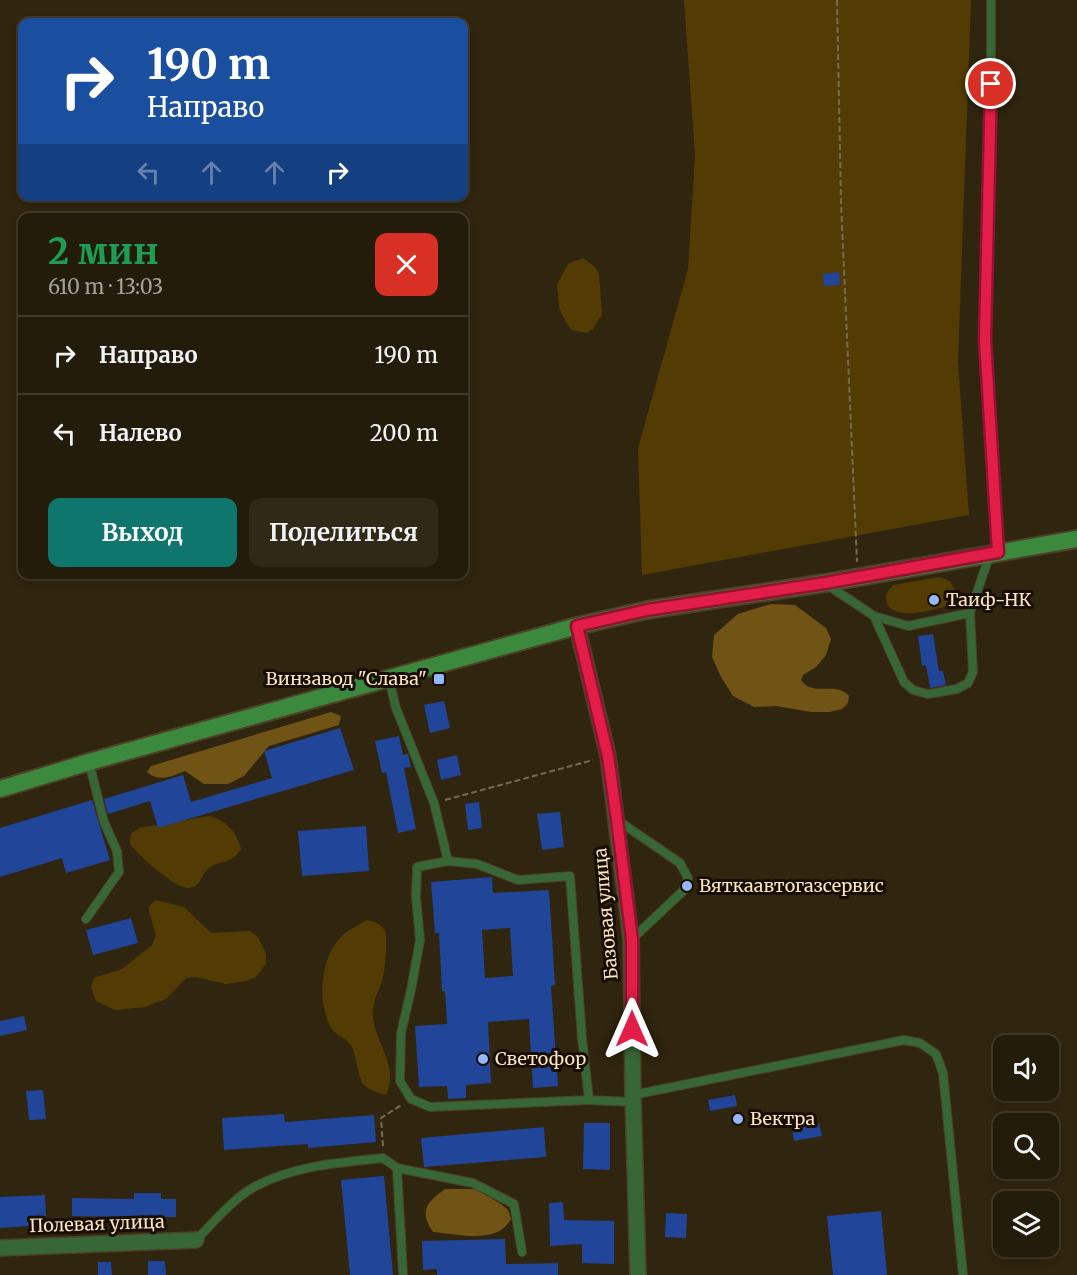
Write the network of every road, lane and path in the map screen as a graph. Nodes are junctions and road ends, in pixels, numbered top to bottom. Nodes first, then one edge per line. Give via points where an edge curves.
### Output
1 (837, 0) edge
2 (991, 0) edge
3 (1077, 539) edge
4 (994, 552) junction
5 (858, 577) junction
6 (825, 583) junction
7 (970, 614) junction
8 (874, 616) junction
9 (577, 626) junction
10 (389, 679) junction
11 (608, 756) junction
12 (89, 762) junction
13 (0, 789) edge
14 (434, 803) junction
15 (617, 820) junction
16 (448, 861) junction
17 (86, 919) dead end
18 (632, 940) junction
19 (411, 1099) junction
20 (633, 1099) junction
21 (589, 1100) junction
22 (383, 1158) junction
23 (397, 1167) junction
24 (196, 1240) joint
25 (0, 1248) edge
26 (522, 1252) dead end
27 (404, 1274) dead end
28 (638, 1275) edge
29 (963, 1275) edge

1 - 5 path via 841,202
2 - 4 lane via 985,340
3 - 4 main road
4 - 5 main road
4 - 7 lane
5 - 6 main road
6 - 8 lane
6 - 9 main road via 647,610
7 - 8 lane via 908,626
7 - 8 lane via 973,672 968,683 928,694 913,690 904,682
9 - 10 main road
9 - 11 street, Базовая улица
10 - 12 main road
10 - 14 lane via 396,708
11 - 14 path
11 - 15 street, Базовая улица
12 - 13 main road
12 - 17 lane via 104,822 117,851 119,872
14 - 16 lane
15 - 18 street, Базовая улица
15 - 18 lane via 680,863 688,878 683,891
16 - 19 lane via 417,867 420,940 401,1034 400,1081
16 - 21 lane via 477,864 518,880 570,876
18 - 20 street, Базовая улица
19 - 21 lane via 430,1107
19 - 22 path via 381,1118
20 - 21 lane
20 - 28 street, Базовая улица
20 - 29 lane via 904,1040 920,1042 936,1054 943,1073
22 - 23 lane
22 - 24 lane via 308,1166 257,1185 230,1205
23 - 26 lane via 473,1183 514,1204
23 - 27 lane
24 - 25 street, Полевая улица

